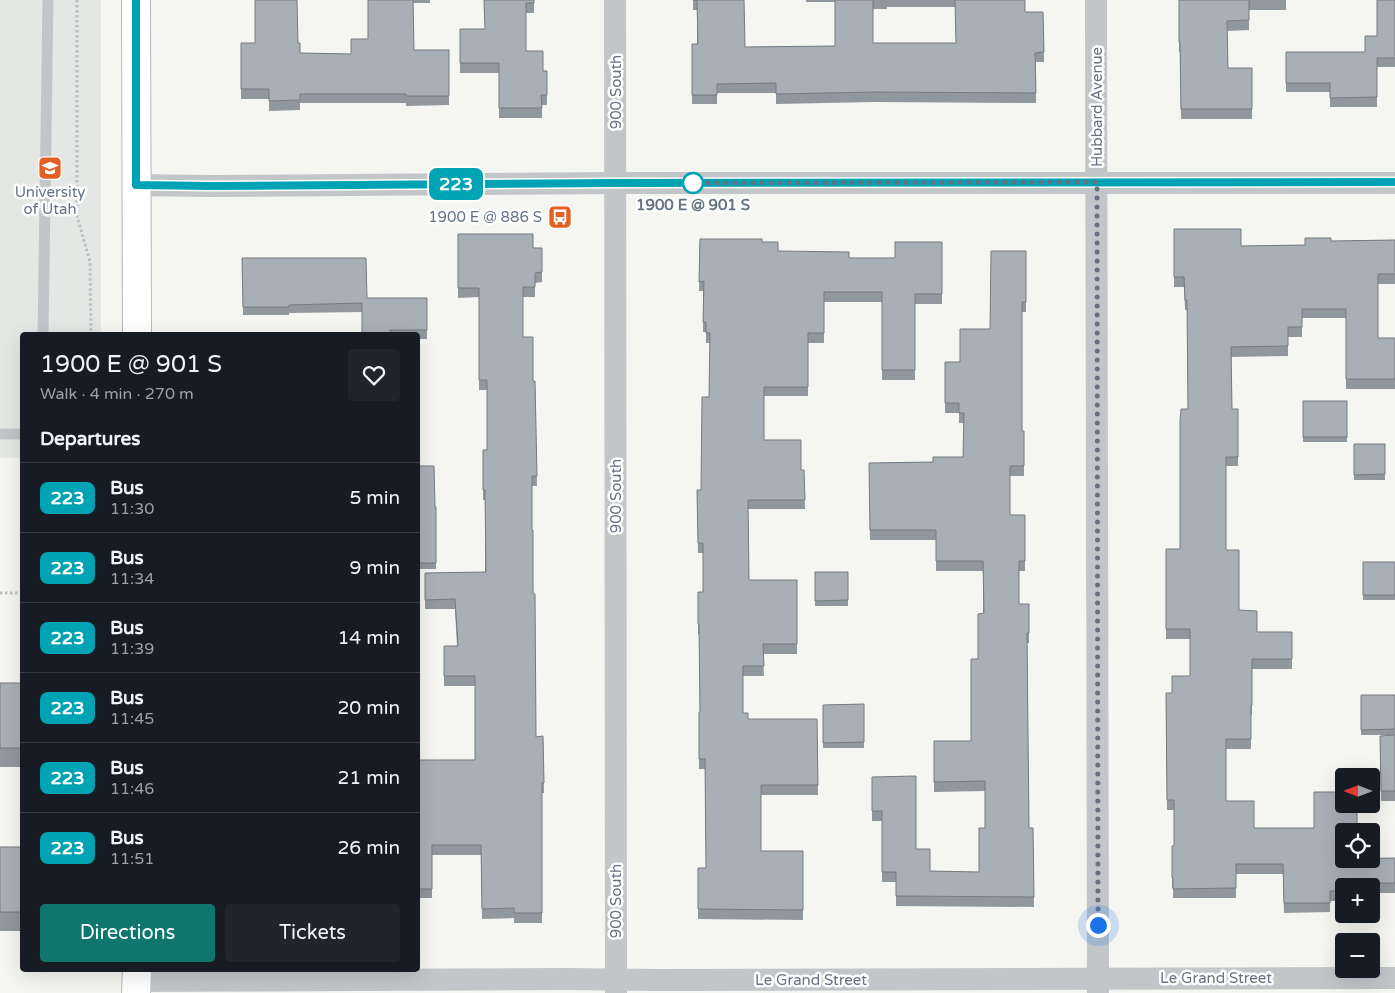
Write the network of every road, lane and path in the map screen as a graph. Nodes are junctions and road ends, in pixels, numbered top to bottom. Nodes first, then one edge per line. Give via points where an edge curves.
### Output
1 (48, 0) edge
2 (77, 0) edge
3 (136, 0) edge
4 (615, 0) edge
5 (1096, 0) edge
6 (1097, 182) junction
7 (1395, 182) edge
8 (616, 183) junction
9 (136, 185) junction
10 (43, 332) edge
11 (91, 332) edge
12 (137, 332) edge
13 (0, 434) edge
14 (20, 434) edge
15 (0, 593) edge
16 (20, 593) edge
17 (1395, 978) edge
18 (137, 981) edge
19 (616, 986) edge
20 (1098, 986) edge

1 - 10 lane
2 - 11 path via 76,216 90,262
3 - 9 main road
4 - 8 street, 900 South
5 - 6 street, Hubbard Avenue
6 - 7 street
6 - 8 street
6 - 20 street, Hubbard Avenue
8 - 9 street
8 - 19 street, 900 South
9 - 12 main road
13 - 14 lane
15 - 16 path
17 - 20 street, Le Grand Street
18 - 19 street, Le Grand Street
19 - 20 street, Le Grand Street

